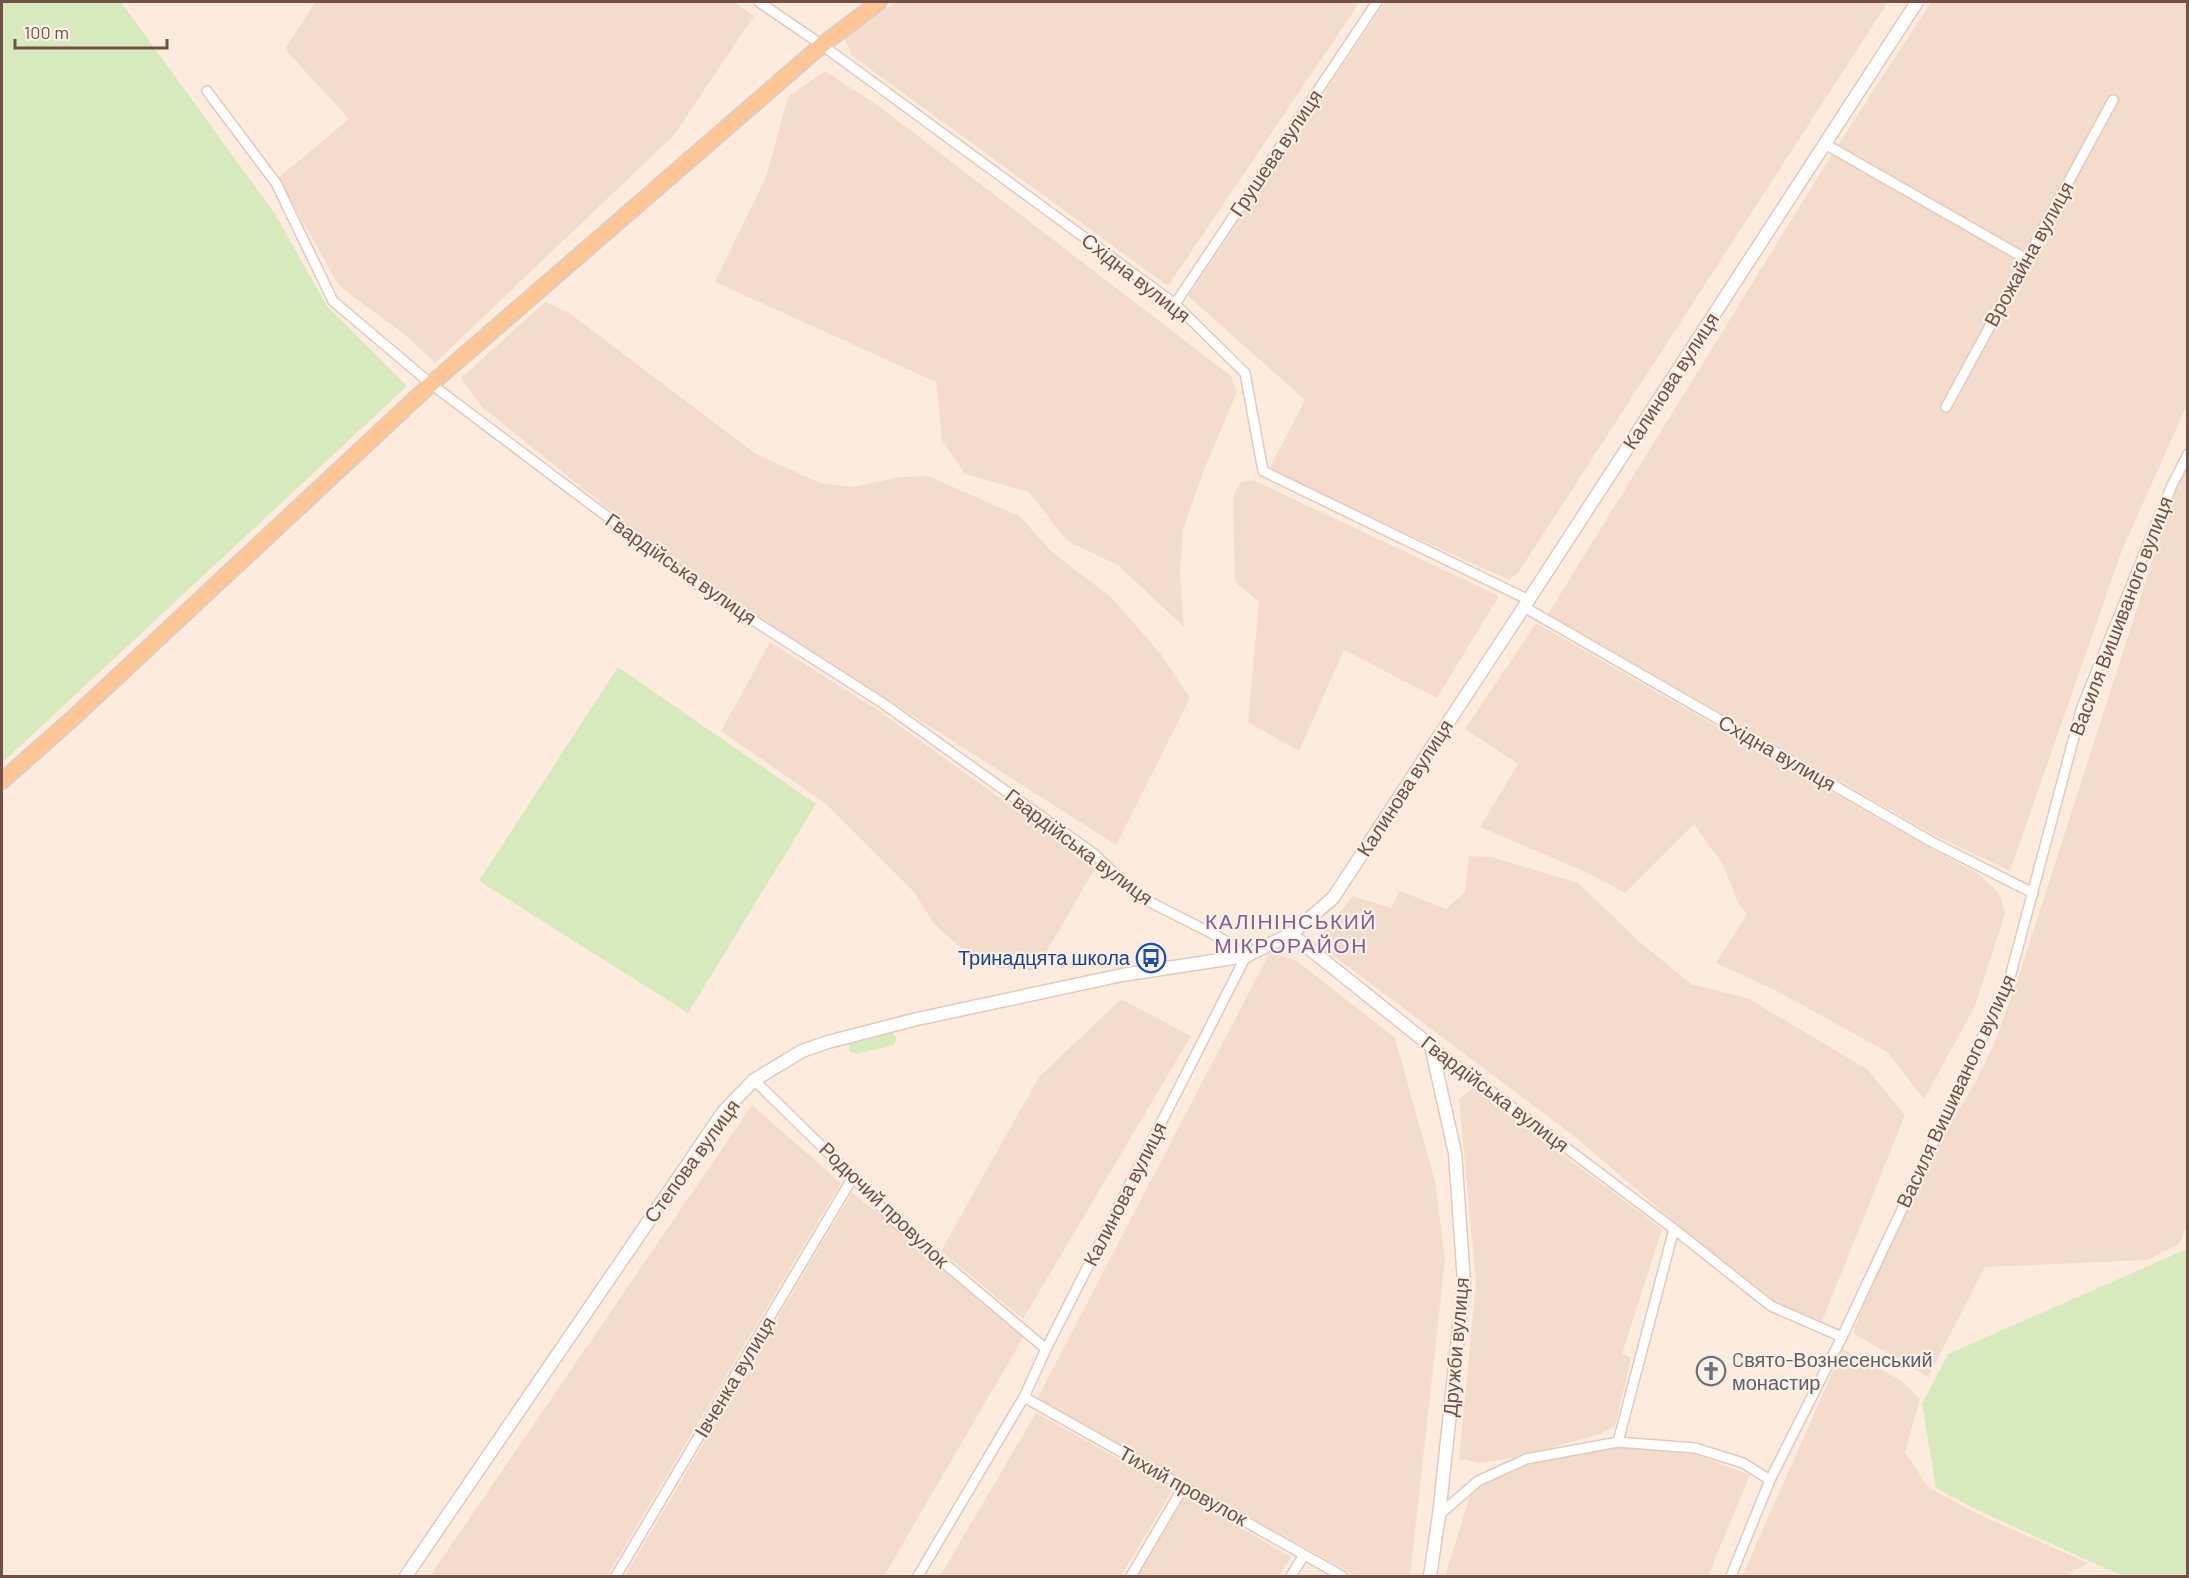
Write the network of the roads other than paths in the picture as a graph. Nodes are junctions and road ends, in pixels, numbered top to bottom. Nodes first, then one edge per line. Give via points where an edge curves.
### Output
1 (759, 2) edge
2 (879, 2) edge
3 (1377, 2) edge
4 (1917, 2) edge
5 (822, 45) junction
6 (207, 91) dead end
7 (2113, 100) dead end
8 (1825, 144) junction
9 (2026, 259) junction
10 (1175, 304) junction
11 (431, 384) junction
12 (1946, 407) dead end
13 (2187, 454) edge
14 (1527, 604) junction
15 (2, 781) edge
16 (2032, 893) junction
17 (1291, 934) junction
18 (1246, 956) junction
19 (1431, 1047) junction
20 (754, 1080) junction
21 (853, 1177) junction
22 (1674, 1229) junction
23 (1842, 1337) junction
24 (1046, 1349) junction
25 (1024, 1397) junction
26 (1618, 1442) junction
27 (1770, 1480) junction
28 (1184, 1486) junction
29 (1439, 1515) junction
30 (1304, 1555) junction
31 (406, 1576) edge
32 (616, 1576) edge
33 (918, 1576) edge
34 (1131, 1576) edge
35 (1291, 1576) edge
36 (1342, 1576) edge
37 (1430, 1576) edge
38 (1731, 1576) edge

1 - 5 street, Східна вулиця
2 - 5 main road
3 - 10 street, Грушева вулиця
4 - 8 street, Калинова вулиця
5 - 10 street, Східна вулиця
5 - 11 main road
6 - 11 street, Гвардійська вулиця via 276,183 333,301
7 - 9 street, Врожайна вулиця
8 - 9 street
8 - 14 street, Калинова вулиця
9 - 12 street, Врожайна вулиця
10 - 14 street, Східна вулиця via 1245,373 1263,471
11 - 15 main road
11 - 18 street, Гвардійська вулиця via 698,585 884,704 1084,847 1140,897 1219,937
13 - 16 street, Василя Вишиваного вулиця via 2082,707
14 - 16 street, Східна вулиця via 1932,842
14 - 17 street, Калинова вулиця via 1333,898
16 - 23 street, Василя Вишиваного вулиця via 2009,981
17 - 18 street, Калинова вулиця
17 - 19 street, Гвардійська вулиця
18 - 20 street, Степова вулиця via 1122,975 916,1019 811,1048
18 - 24 street, Калинова вулиця
19 - 22 street, Гвардійська вулиця
19 - 29 street, Дружби вулиця via 1455,1153 1464,1281
20 - 21 street, Родючий провулок
20 - 31 street, Степова вулиця via 724,1111
21 - 24 street, Родючий провулок via 893,1220
21 - 32 street, Івченка вулиця
22 - 23 street, Гвардійська вулиця via 1771,1306
22 - 26 street
23 - 27 street, Василя Вишиваного вулиця
24 - 25 street, Калинова вулиця
25 - 28 street, Тихий провулок
25 - 33 street, Калинова вулиця
26 - 27 street via 1695,1448 1743,1463
26 - 29 street via 1526,1459 1478,1481
27 - 38 street, Василя Вишиваного вулиця
28 - 30 street, Тихий провулок
28 - 34 street
29 - 37 street, Дружби вулиця
30 - 35 street
30 - 36 street, Тихий провулок

